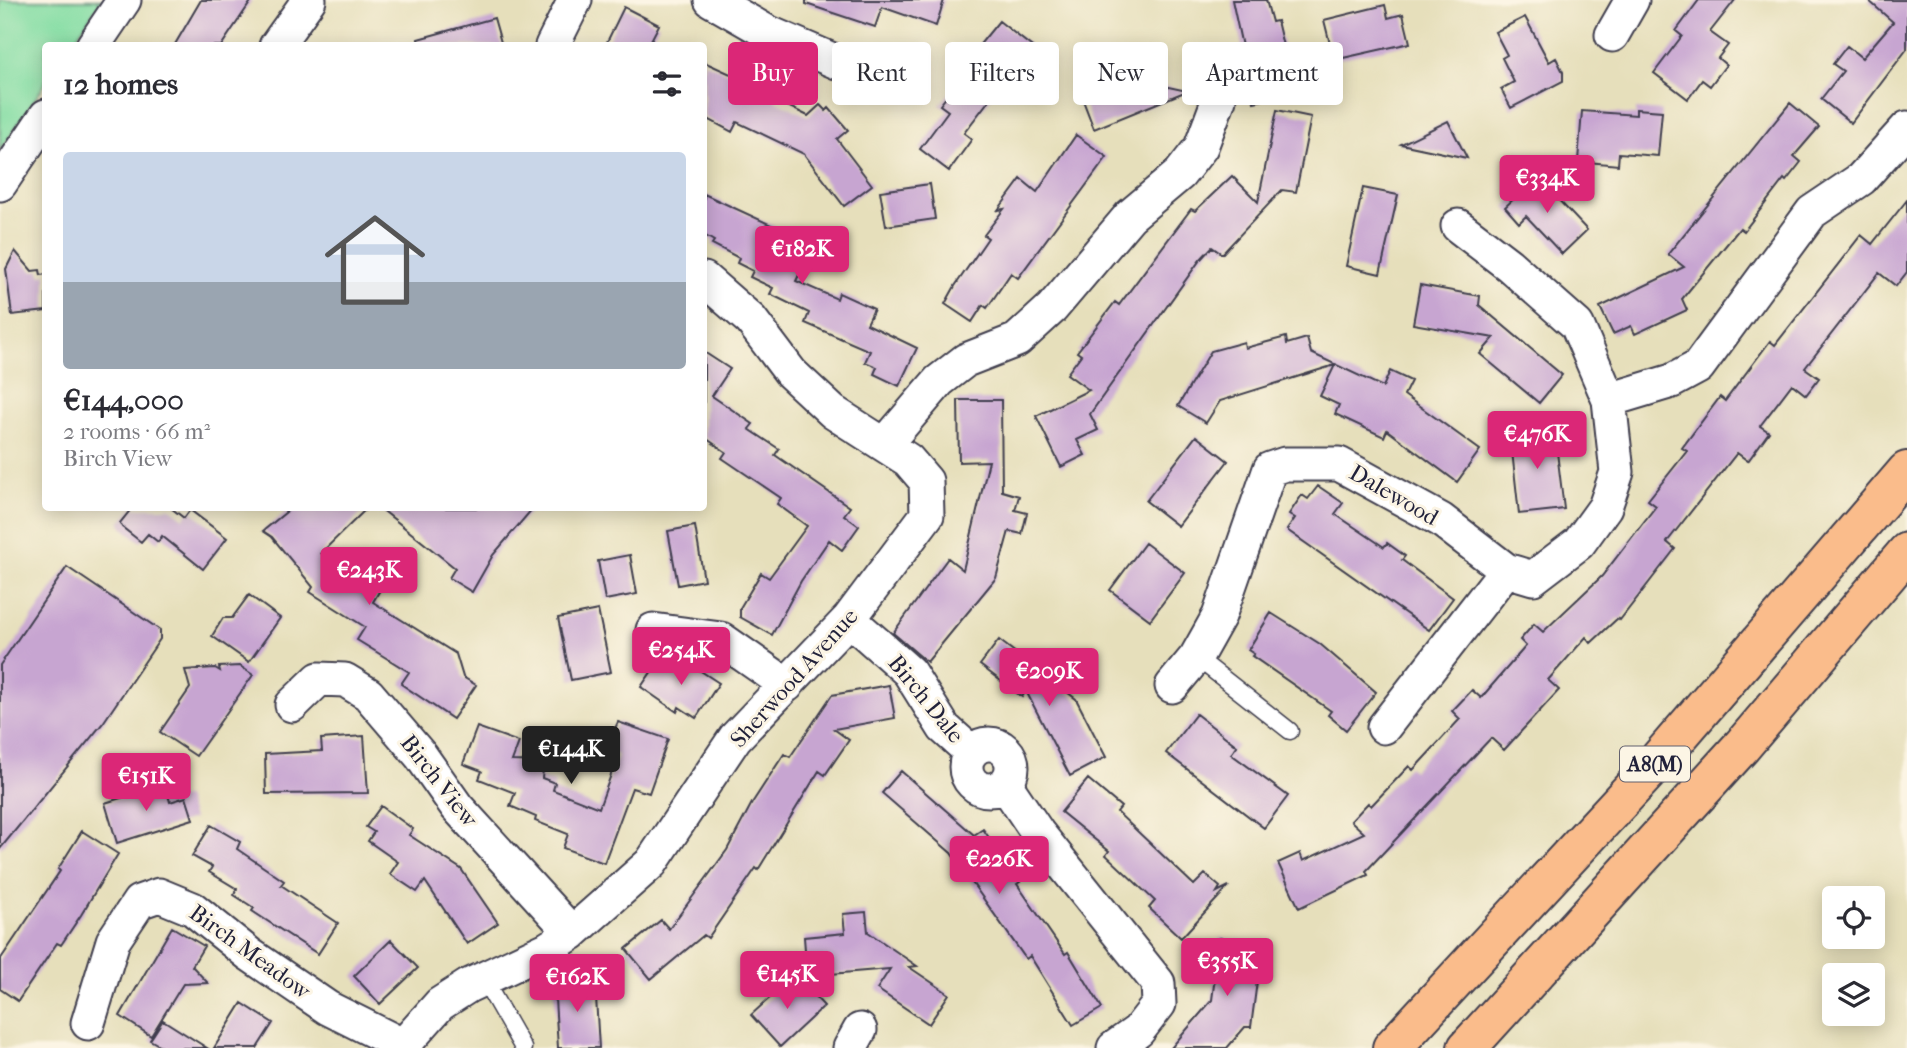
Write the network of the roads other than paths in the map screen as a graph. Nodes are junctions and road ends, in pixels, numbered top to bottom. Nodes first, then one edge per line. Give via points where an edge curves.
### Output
1 (124, 0) edge
2 (309, 0) edge
3 (711, 0) edge
4 (1632, 0) edge
5 (564, 4) edge
6 (1612, 35) dead end
7 (96, 42) edge
8 (279, 42) edge
9 (553, 42) edge
10 (832, 60) edge
11 (1217, 105) edge
12 (42, 122) edge
13 (1907, 128) edge
14 (0, 184) edge
15 (1458, 226) dead end
16 (707, 282) edge
17 (1609, 400) junction
18 (886, 443) junction
19 (1907, 471) edge
20 (1907, 552) edge
21 (1506, 570) junction
22 (849, 619) junction
23 (653, 630) dead end
24 (1196, 657) junction
25 (787, 685) junction
26 (1172, 686) dead end
27 (292, 705) dead end
28 (1384, 727) dead end
29 (1290, 730) dead end
30 (572, 933) junction
31 (484, 978) junction
32 (88, 1023) dead end
33 (401, 1047) edge
34 (523, 1048) edge
35 (1114, 1048) edge
36 (1392, 1048) edge
37 (1467, 1048) edge

1 - 7 street
2 - 8 street
3 - 10 street via 767,32
4 - 6 street
5 - 9 street
11 - 18 street via 1201,146 1180,174 1130,216 1052,308 1017,340 965,360 939,381
12 - 14 street
13 - 17 street via 1861,179 1812,212 1698,367 1672,381
15 - 17 street, Dalewood via 1577,324
16 - 18 street, Sherwood Avenue via 751,320 791,373 833,412
17 - 21 street, Dalewood via 1617,472 1605,507 1579,542 1546,570 1533,578
18 - 22 street, Sherwood Avenue via 926,481 927,515
19 - 36 highway, A8(M) via 1653,766
20 - 37 highway, A8(M) via 1742,746
21 - 24 street, Dalewood via 1441,520 1339,464 1285,464 1270,469 1263,483 1219,616
21 - 28 street
22 - 25 street, Sherwood Avenue
22 - 35 street, Birch Dale via 909,672 944,728 971,752 990,744 1008,754 1011,774 1005,784 1158,983 1159,1004 1138,1031
23 - 25 street via 721,639
24 - 26 street, Dalewood
24 - 29 lane
25 - 30 street, Sherwood Avenue via 735,738 651,863
27 - 30 street, Birch View via 319,679 345,680 368,694 457,807
30 - 31 street, Sherwood Avenue
31 - 33 street, Sherwood Avenue via 440,1004
31 - 34 lane
32 - 33 street, Birch Meadow via 113,941 139,902 159,895 193,909 328,1008

